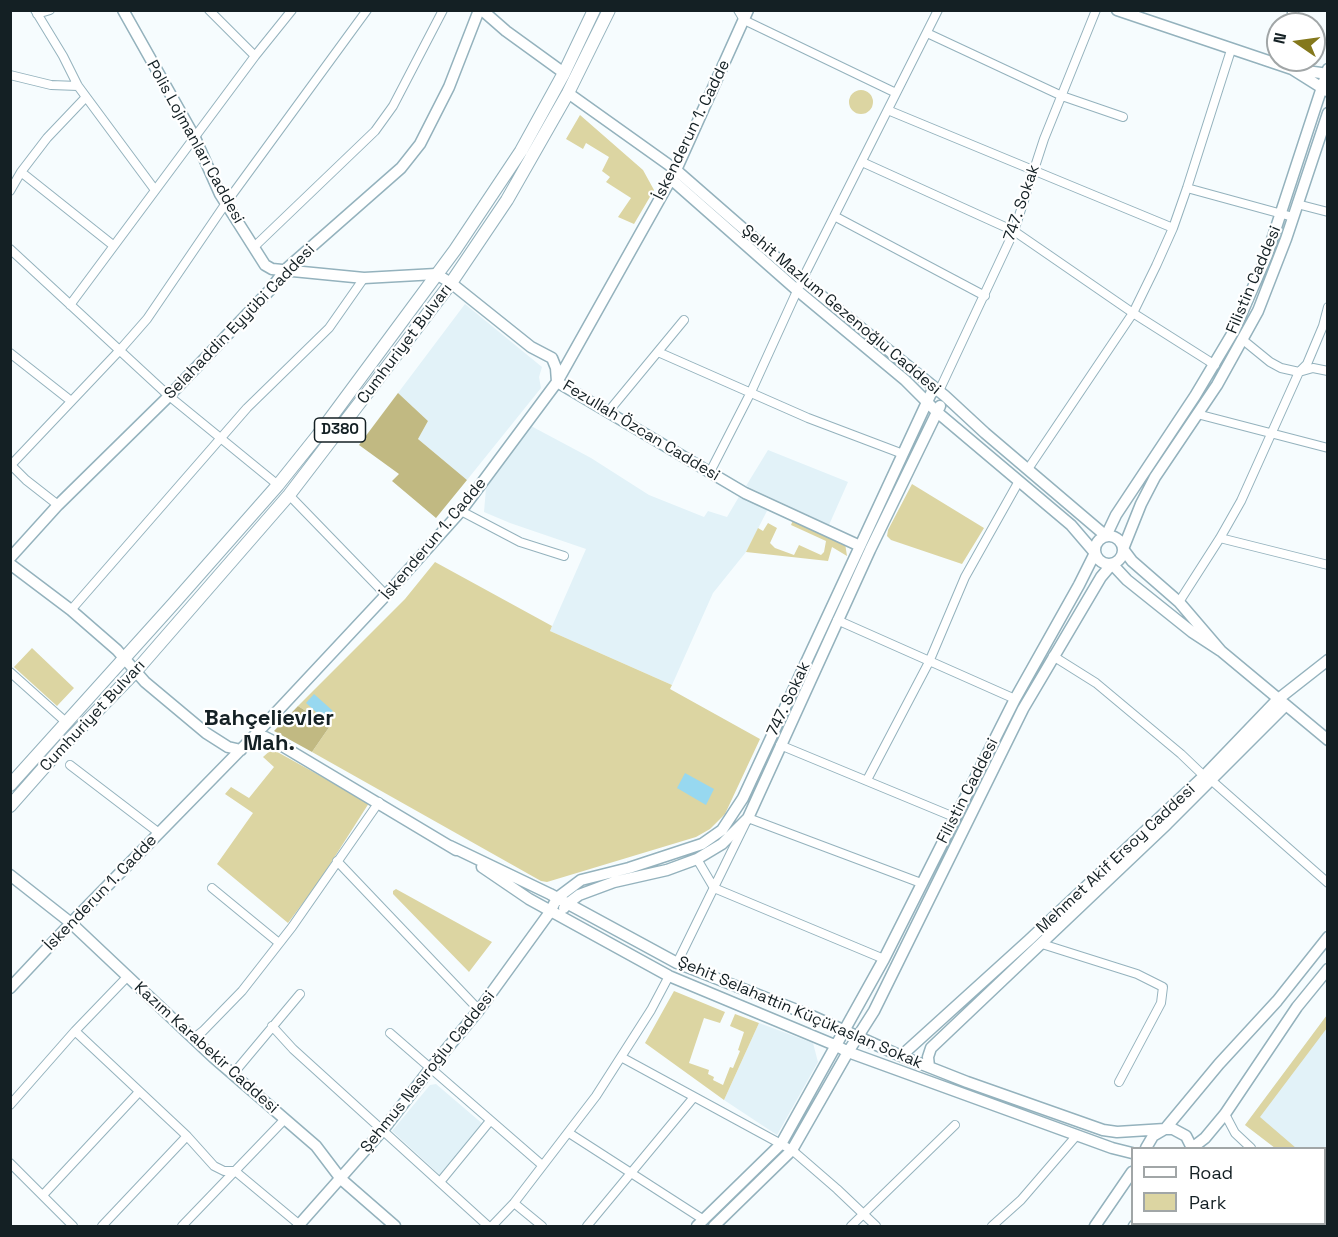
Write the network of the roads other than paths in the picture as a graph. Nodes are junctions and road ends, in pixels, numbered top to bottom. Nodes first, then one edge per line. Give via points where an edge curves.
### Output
1 (50, 10) edge
2 (123, 10) edge
3 (209, 10) edge
4 (292, 10) edge
5 (367, 10) edge
6 (443, 10) edge
7 (480, 10) edge
8 (594, 10) edge
9 (609, 10) edge
10 (938, 10) edge
11 (1096, 10) edge
12 (1117, 10) edge
13 (36, 12) edge
14 (743, 14) edge
15 (927, 33) junction
16 (1231, 50) junction
17 (255, 56) junction
18 (1266, 59) edge
19 (1301, 72) edge
20 (1327, 72) edge
21 (564, 73) junction
22 (10, 75) edge
23 (78, 86) junction
24 (1325, 90) edge
25 (568, 93) junction
26 (896, 93) junction
27 (1062, 96) junction
28 (86, 98) junction
29 (890, 111) junction
30 (1328, 113) edge
31 (1122, 117) dead end
32 (195, 138) junction
33 (862, 162) junction
34 (1034, 171) junction
35 (21, 172) junction
36 (673, 175) junction
37 (1187, 188) junction
38 (155, 190) junction
39 (10, 191) edge
40 (226, 203) junction
41 (1297, 204) junction
42 (1328, 212) edge
43 (1281, 214) junction
44 (836, 217) junction
45 (1293, 217) junction
46 (1173, 228) junction
47 (1014, 231) junction
48 (114, 246) junction
49 (254, 247) junction
50 (10, 249) edge
51 (285, 270) junction
52 (436, 274) junction
53 (364, 278) junction
54 (451, 283) junction
55 (800, 286) junction
56 (985, 296) junction
57 (70, 305) junction
58 (1328, 307) edge
59 (1133, 313) junction
60 (684, 320) dead end
61 (1243, 340) junction
62 (119, 351) junction
63 (10, 352) edge
64 (658, 352) junction
65 (1215, 365) junction
66 (1328, 371) edge
67 (1299, 372) junction
68 (557, 382) junction
69 (751, 392) junction
70 (940, 392) junction
71 (169, 396) junction
72 (71, 401) junction
73 (927, 402) junction
74 (608, 412) junction
75 (937, 412) junction
76 (1197, 414) junction
77 (1271, 433) junction
78 (220, 438) junction
79 (1328, 448) edge
80 (903, 454) junction
81 (11, 464) edge
82 (1028, 469) junction
83 (710, 472) junction
84 (1019, 481) junction
85 (278, 484) junction
86 (289, 495) junction
87 (58, 505) junction
88 (461, 511) junction
89 (1106, 536) junction
90 (1220, 538) junction
91 (860, 546) junction
92 (1123, 549) junction
93 (1095, 553) junction
94 (564, 556) dead end
95 (10, 558) edge
96 (10, 564) edge
97 (1112, 564) junction
98 (1328, 565) edge
99 (386, 595) junction
100 (1179, 602) junction
101 (71, 610) junction
102 (837, 620) junction
103 (1221, 651) junction
104 (1053, 656) junction
105 (124, 658) junction
106 (1328, 660) edge
107 (928, 662) junction
108 (136, 671) junction
109 (10, 672) edge
110 (1016, 699) junction
111 (1281, 703) junction
112 (67, 723) junction
113 (255, 735) junction
114 (1328, 740) edge
115 (780, 745) junction
116 (241, 750) junction
117 (70, 765) dead end
118 (1208, 778) junction
119 (867, 780) junction
120 (10, 785) edge
121 (379, 802) junction
122 (10, 806) edge
123 (954, 817) junction
124 (748, 818) junction
125 (159, 833) junction
126 (450, 846) junction
127 (697, 859) junction
128 (337, 861) junction
129 (10, 875) edge
130 (1328, 883) edge
131 (921, 884) junction
132 (212, 888) dead end
133 (714, 888) junction
134 (562, 901) junction
135 (555, 914) junction
136 (72, 923) junction
137 (1328, 937) edge
138 (279, 944) junction
139 (1042, 944) junction
140 (884, 959) junction
141 (677, 963) junction
142 (1328, 969) edge
143 (128, 976) junction
144 (669, 976) junction
145 (10, 988) edge
146 (300, 994) dead end
147 (479, 1010) junction
148 (272, 1026) junction
149 (844, 1030) junction
150 (75, 1031) junction
151 (390, 1033) dead end
152 (857, 1036) junction
153 (194, 1038) junction
154 (837, 1046) junction
155 (848, 1052) junction
156 (901, 1056) junction
157 (621, 1057) junction
158 (929, 1067) junction
159 (430, 1069) junction
160 (233, 1074) junction
161 (1119, 1082) dead end
162 (139, 1092) junction
163 (694, 1097) junction
164 (10, 1105) edge
165 (1225, 1114) junction
166 (285, 1119) junction
167 (490, 1121) junction
168 (955, 1125) dead end
169 (1165, 1129) junction
170 (383, 1130) junction
171 (569, 1132) junction
172 (1077, 1135) junction
173 (187, 1136) junction
174 (781, 1144) junction
175 (1147, 1147) edge
176 (1192, 1147) edge
177 (1193, 1147) edge
178 (1249, 1147) edge
179 (792, 1150) junction
180 (1131, 1153) edge
181 (10, 1163) edge
182 (542, 1166) junction
183 (235, 1171) junction
184 (630, 1173) junction
185 (1131, 1173) edge
186 (341, 1179) junction
187 (440, 1182) junction
188 (43, 1195) junction
189 (514, 1203) junction
190 (864, 1215) junction
191 (700, 1223) edge
192 (300, 1226) edge
193 (73, 1227) edge
194 (102, 1227) edge
195 (182, 1227) edge
196 (395, 1227) edge
197 (490, 1227) edge
198 (542, 1227) edge
199 (587, 1227) edge
200 (714, 1227) edge
201 (851, 1227) edge
202 (876, 1227) edge
203 (992, 1227) edge
204 (1095, 1227) edge

1 - 13 street
2 - 32 street, Polis Lojmanları Caddesi
3 - 17 street
4 - 17 street
5 - 40 street
6 - 49 street via 393,106 375,131
7 - 21 street
7 - 51 street, Selahaddin Eyyübi Caddesi via 450,87 420,144 401,168
8 - 21 main road, Cumhuriyet Bulvarı / D380
9 - 25 main road, Cumhuriyet Bulvarı / D380
10 - 15 street
11 - 27 street, 747. Sokak
12 - 16 street
13 - 23 street
14 - 26 street
14 - 36 street, İskenderun 1. Cadde
15 - 26 street
15 - 27 street
16 - 18 street
16 - 37 street
17 - 32 street
19 - 24 street
20 - 24 street, Filistin Caddesi
21 - 52 main road, Cumhuriyet Bulvarı / D380 via 521,151
22 - 23 street
23 - 28 street
24 - 43 street, Filistin Caddesi
25 - 36 street, Şehit Mazlum Gezenoğlu Caddesi
25 - 54 main road, Cumhuriyet Bulvarı / D380 via 507,200
26 - 29 street
27 - 31 street
27 - 34 street, 747. Sokak
28 - 35 street
28 - 38 street
29 - 33 street
29 - 34 street
30 - 41 street, Filistin Caddesi
32 - 38 street
32 - 40 street, Polis Lojmanları Caddesi
33 - 44 street
33 - 47 street
34 - 46 street
34 - 47 street, 747. Sokak
35 - 39 street
35 - 48 street
36 - 55 street, Şehit Mazlum Gezenoğlu Caddesi
36 - 68 street, İskenderun 1. Cadde
37 - 43 street
37 - 46 street
38 - 48 street
40 - 49 street, Polis Lojmanları Caddesi
40 - 62 street via 147,319
41 - 42 street
41 - 45 street, Filistin Caddesi
43 - 45 street
43 - 65 street, Filistin Caddesi via 1248,302
44 - 55 street
44 - 56 street
45 - 61 street, Filistin Caddesi via 1273,277
46 - 59 street
47 - 56 street, 747. Sokak
47 - 59 street
48 - 57 street
49 - 51 street, Polis Lojmanları Caddesi via 265,265
50 - 57 street
51 - 53 street, Polis Lojmanları Caddesi
51 - 71 street, Selahaddin Eyyübi Caddesi
52 - 53 street, Polis Lojmanları Caddesi
52 - 54 street
52 - 85 main road, Cumhuriyet Bulvarı / D380
53 - 78 street via 329,328
54 - 68 street, Fezullah Özcan Caddesi via 514,335 552,358
54 - 86 main road, Cumhuriyet Bulvarı / D380
55 - 69 street
55 - 70 street, Şehit Mazlum Gezenoğlu Caddesi
55 - 73 street, Şehit Mazlum Gezenoğlu Caddesi
56 - 70 street, 747. Sokak
57 - 62 street
58 - 67 street via 1307,364
59 - 65 street
59 - 82 street
60 - 64 street
61 - 67 street via 1270,362
61 - 76 street, Filistin Caddesi
62 - 71 street
62 - 72 street
63 - 72 street
64 - 69 street
64 - 74 street
65 - 89 street, Filistin Caddesi
66 - 67 street via 1313,368
67 - 77 street
68 - 74 street, Fezullah Özcan Caddesi
68 - 88 street, İskenderun 1. Cadde
69 - 80 street
69 - 83 street
70 - 73 street, 747. Sokak
70 - 75 street
70 - 82 street, Şehit Mazlum Gezenoğlu Caddesi
71 - 78 street
71 - 87 street, Selahaddin Eyyübi Caddesi
72 - 81 street
73 - 75 street, Şehit Mazlum Gezenoğlu Caddesi
73 - 80 street, 747. Sokak
74 - 83 street, Fezullah Özcan Caddesi
75 - 84 street, Şehit Mazlum Gezenoğlu Caddesi
75 - 102 street
76 - 77 street
76 - 92 street, Filistin Caddesi via 1155,477
77 - 79 street
77 - 90 street
78 - 85 street
78 - 101 street
80 - 91 street, 747. Sokak
81 - 87 street
82 - 89 street, Şehit Mazlum Gezenoğlu Caddesi
83 - 91 street, Fezullah Özcan Caddesi via 745,493
84 - 93 street, Şehit Mazlum Gezenoğlu Caddesi via 1071,525
84 - 107 street via 965,577
85 - 105 main road, Cumhuriyet Bulvarı / D380
86 - 99 street
86 - 108 main road, Cumhuriyet Bulvarı / D380
87 - 95 street, Selahaddin Eyyübi Caddesi
88 - 94 street via 520,542
88 - 99 street, İskenderun 1. Cadde
89 - 92 street via 1115,537
89 - 93 street via 1096,544
90 - 98 street
90 - 100 street
91 - 134 street, 747. Sokak via 743,798 722,830 702,844 581,880
92 - 97 street via 1119,560
92 - 100 street
93 - 97 street via 1103,563
93 - 110 street, Filistin Caddesi
96 - 101 street
97 - 103 street via 1192,632
97 - 104 street, Filistin Caddesi
99 - 113 street, İskenderun 1. Cadde
100 - 103 street
101 - 105 street
102 - 107 street
102 - 115 street
103 - 111 street
104 - 118 street via 1096,682
104 - 152 street, Filistin Caddesi via 1008,738 874,1011
105 - 108 street
105 - 112 main road, Cumhuriyet Bulvarı / D380
106 - 111 street
107 - 110 street
107 - 119 street
108 - 116 street via 206,733
108 - 122 main road, Cumhuriyet Bulvarı / D380
109 - 112 street
110 - 123 street, Filistin Caddesi
111 - 114 street
111 - 118 street
112 - 120 main road, Cumhuriyet Bulvarı / D380
113 - 116 street, İskenderun 1. Cadde
113 - 121 street, Şehit Selahattin Küçükaslan Sokak via 279,744
115 - 119 street
115 - 124 street
116 - 125 street, İskenderun 1. Cadde
117 - 125 street
118 - 130 street
118 - 139 street
118 - 156 street, Mehmet Akif Ersoy Caddesi
119 - 123 street
121 - 126 street, Şehit Selahattin Küçükaslan Sokak
121 - 128 street
123 - 131 street, Filistin Caddesi
124 - 127 street via 722,844
124 - 131 street
124 - 133 street
125 - 136 street, İskenderun 1. Cadde
126 - 134 street, Şehit Selahattin Küçükaslan Sokak
126 - 135 street, Şehit Selahattin Küçükaslan Sokak
127 - 133 street
127 - 134 street
128 - 138 street
128 - 147 street
129 - 136 street, Kazım Karabekir Caddesi
131 - 140 street, Filistin Caddesi
132 - 138 street
133 - 140 street
133 - 141 street
134 - 135 street, 747. Sokak
134 - 141 street, Şehit Selahattin Küçükaslan Sokak
135 - 144 street, Şehit Selahattin Küçükaslan Sokak
135 - 147 street, Şehmus Nasıroğlu Caddesi
136 - 143 street, Kazım Karabekir Caddesi
136 - 145 street, İskenderun 1. Cadde
137 - 169 street
138 - 153 street via 242,991
139 - 158 street via 931,1048
139 - 161 street via 1137,974 1163,987 1161,1003
140 - 149 street, Filistin Caddesi
141 - 149 street, Şehit Selahattin Küçükaslan Sokak
142 - 165 street via 1297,1007
143 - 150 street
143 - 153 street, Kazım Karabekir Caddesi
144 - 154 street, Şehit Selahattin Küçükaslan Sokak
144 - 157 street
146 - 148 street
147 - 159 street, Şehmus Nasıroğlu Caddesi
148 - 160 street
148 - 170 street
149 - 152 street, Şehit Selahattin Küçükaslan Sokak
149 - 154 street
150 - 162 street
150 - 164 street
151 - 159 street
152 - 155 street
152 - 156 street, Şehit Selahattin Küçükaslan Sokak
153 - 160 street, Kazım Karabekir Caddesi
154 - 155 street, Şehit Selahattin Küçükaslan Sokak
154 - 174 street
155 - 172 street, Şehit Selahattin Küçükaslan Sokak
155 - 179 street
156 - 158 street, Şehit Selahattin Küçükaslan Sokak
157 - 163 street
157 - 171 street
158 - 169 street, Şehit Selahattin Küçükaslan Sokak via 1103,1130
159 - 167 street
159 - 170 street, Şehmus Nasıroğlu Caddesi
160 - 166 street, Kazım Karabekir Caddesi
162 - 173 street
162 - 188 street
163 - 174 street
163 - 184 street
165 - 177 street
165 - 178 street via 1235,1133
166 - 183 street
166 - 186 street, Kazım Karabekir Caddesi via 316,1146
167 - 182 street
167 - 187 street
168 - 190 street
169 - 175 street via 1153,1136
169 - 176 street via 1180,1131
170 - 186 street, Şehmus Nasıroğlu Caddesi
170 - 187 street
171 - 182 street
171 - 184 street
172 - 180 street, Şehit Selahattin Küçükaslan Sokak
172 - 203 street
173 - 183 street via 214,1166
173 - 194 street
174 - 179 street
174 - 191 street
179 - 190 street
179 - 200 street
181 - 188 street
182 - 189 street
183 - 192 street
183 - 195 street
184 - 191 street
184 - 199 street
185 - 204 street
186 - 192 street, Şehmus Nasıroğlu Caddesi
186 - 196 street, Kazım Karabekir Caddesi
187 - 197 street
188 - 193 street
189 - 197 street
189 - 198 street
190 - 201 street
190 - 202 street

